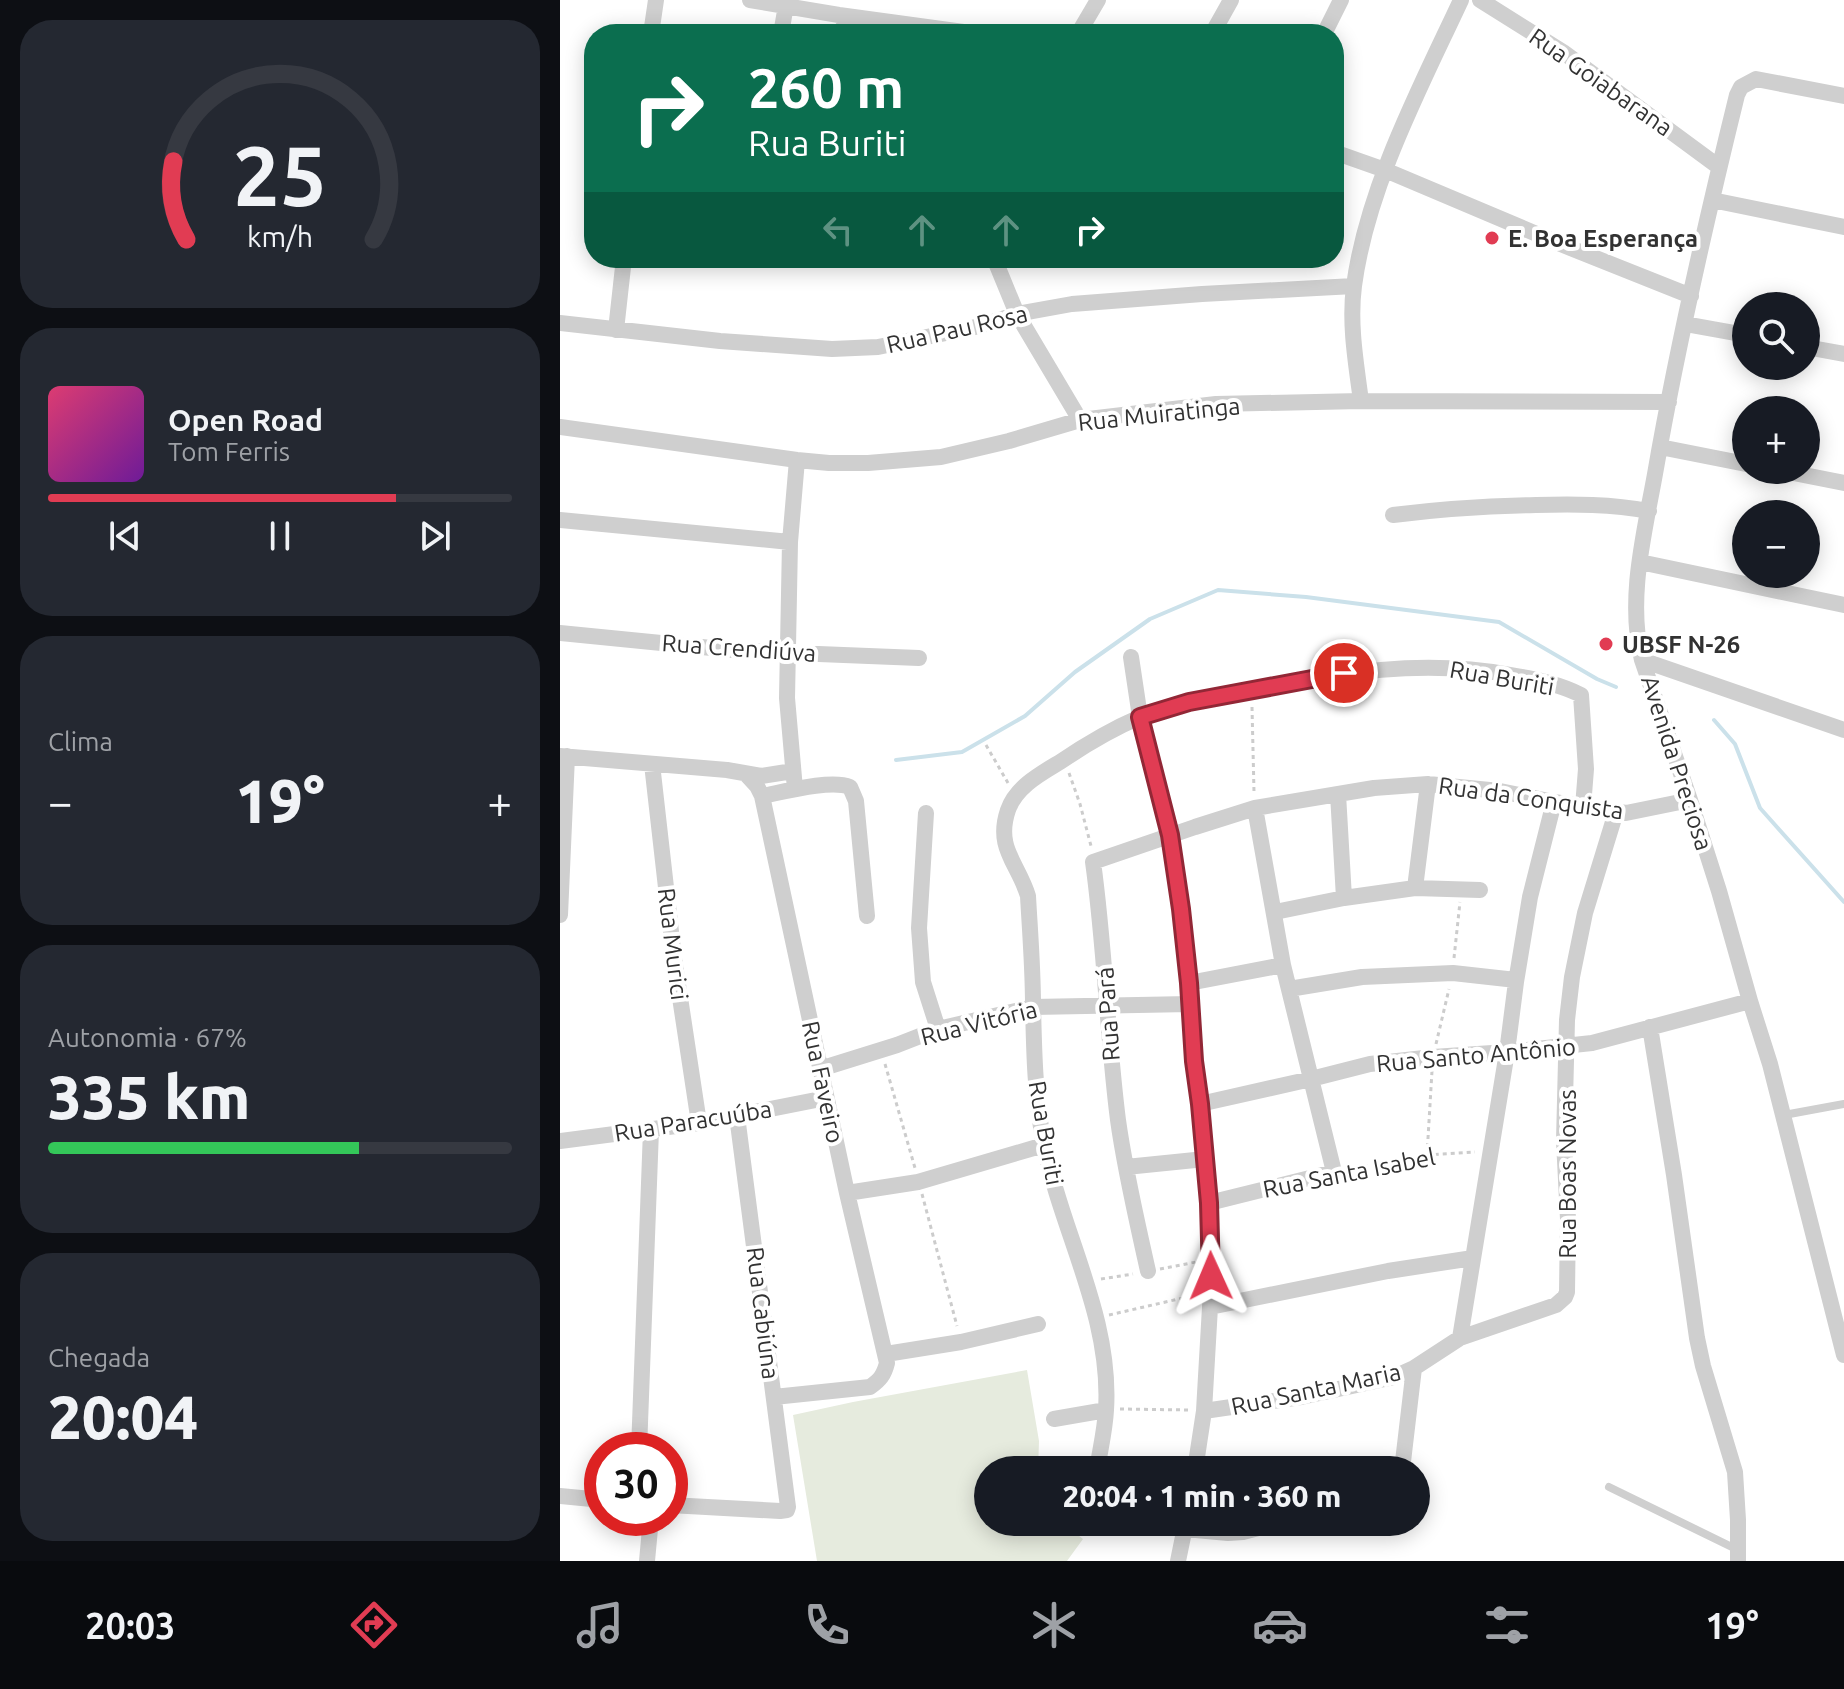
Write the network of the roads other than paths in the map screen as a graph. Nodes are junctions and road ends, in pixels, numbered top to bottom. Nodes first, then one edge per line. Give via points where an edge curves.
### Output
1 (656, 0) edge
2 (750, 0) edge
3 (1098, 0) edge
4 (1231, 0) edge
5 (1341, 0) edge
6 (1461, 0) edge
7 (1480, 0) edge
8 (786, 5) junction
9 (819, 6) edge
10 (839, 15) junction
11 (652, 24) edge
12 (783, 24) edge
13 (848, 24) edge
14 (905, 24) edge
15 (1084, 24) edge
16 (1218, 24) edge
17 (1329, 24) edge
18 (1844, 96) edge
19 (1344, 156) edge
20 (1719, 167) junction
21 (1385, 170) junction
22 (1712, 200) junction
23 (1844, 227) edge
24 (623, 268) edge
25 (998, 268) edge
26 (1354, 286) junction
27 (1691, 296) junction
28 (1017, 314) junction
29 (560, 323) edge
30 (1685, 324) junction
31 (616, 330) junction
32 (1732, 332) edge
33 (1820, 350) edge
34 (1844, 354) edge
35 (1361, 401) junction
36 (1669, 402) junction
37 (1080, 420) junction
38 (560, 427) edge
39 (1660, 447) junction
40 (797, 460) junction
41 (1732, 461) edge
42 (1820, 478) edge
43 (1844, 483) edge
44 (1649, 511) junction
45 (1393, 515) dead end
46 (560, 520) edge
47 (790, 542) junction
48 (1640, 562) junction
49 (1844, 605) edge
50 (560, 633) edge
51 (788, 653) junction
52 (1131, 657) dead end
53 (919, 658) dead end
54 (1642, 660) junction
55 (1140, 717) junction
56 (1844, 730) edge
57 (563, 756) edge
58 (652, 764) junction
59 (793, 771) junction
60 (746, 774) junction
61 (1428, 784) junction
62 (795, 789) junction
63 (1338, 794) junction
64 (762, 796) junction
65 (1690, 800) junction
66 (1554, 802) junction
67 (1583, 807) junction
68 (1255, 808) junction
69 (1616, 812) junction
70 (926, 813) dead end
71 (1170, 835) junction
72 (1093, 862) joint
73 (1415, 888) junction
74 (1480, 890) dead end
75 (1344, 898) junction
76 (1275, 912) junction
77 (560, 915) edge
78 (867, 916) dead end
79 (1283, 965) junction
80 (1516, 980) junction
81 (1189, 983) junction
82 (1289, 989) junction
83 (1750, 1001) junction
84 (1190, 1004) junction
85 (1108, 1005) junction
86 (1033, 1007) junction
87 (1650, 1027) junction
88 (938, 1029) junction
89 (1567, 1047) junction
90 (1507, 1052) junction
91 (820, 1069) junction
92 (1311, 1079) junction
93 (826, 1098) junction
94 (1200, 1104) junction
95 (1844, 1104) edge
96 (1784, 1115) junction
97 (737, 1116) junction
98 (699, 1123) junction
99 (651, 1130) junction
100 (560, 1141) edge
101 (1044, 1145) junction
102 (1205, 1159) junction
103 (1126, 1167) junction
104 (847, 1193) junction
105 (1209, 1203) junction
106 (1473, 1258) junction
107 (1148, 1271) dead end
108 (1211, 1299) junction
109 (1563, 1300) joint
110 (1038, 1324) dead end
111 (1460, 1338) junction
112 (886, 1354) junction
113 (1844, 1355) edge
114 (1414, 1368) junction
115 (774, 1397) junction
116 (1106, 1410) junction
117 (1204, 1411) junction
118 (1054, 1419) dead end
119 (640, 1432) edge
120 (1099, 1456) edge
121 (1197, 1456) edge
122 (1404, 1456) edge
123 (1609, 1487) dead end
124 (560, 1496) edge
125 (584, 1498) edge
126 (688, 1506) edge
127 (649, 1536) edge
128 (1184, 1536) edge
129 (1738, 1556) edge
130 (647, 1561) edge
131 (1178, 1561) edge

1 - 11 street
2 - 8 street
3 - 15 street
4 - 16 street
5 - 17 street
6 - 21 street
7 - 20 street, Rua Goiabarana via 1563,52
8 - 9 street
8 - 12 street
9 - 10 street
10 - 13 street
10 - 14 street
18 - 20 street, Avenida Preciosa via 1756,79 1746,83 1737,95
19 - 21 street
20 - 22 street, Avenida Preciosa
21 - 26 street
21 - 27 street
22 - 23 street
22 - 27 street, Avenida Preciosa
24 - 31 street
25 - 28 street
26 - 28 street, Rua Pau Rosa via 1072,304
26 - 35 street
27 - 30 street, Avenida Preciosa
28 - 31 street, Rua Pau Rosa via 913,341 832,349
28 - 37 street
29 - 31 street, Rua Pau Rosa
30 - 32 street
30 - 36 street, Avenida Preciosa
33 - 34 street
35 - 36 street, Rua Muiratinga
35 - 37 street, Rua Muiratinga via 1216,404
36 - 39 street, Avenida Preciosa
37 - 40 street, Rua Muiratinga via 941,457 844,464
38 - 40 street, Rua Muiratinga
39 - 41 street
39 - 44 street, Avenida Preciosa
40 - 47 street
42 - 43 street
44 - 45 street via 1621,506 1476,506
44 - 48 street, Avenida Preciosa
46 - 47 street
47 - 51 street
48 - 49 street
48 - 54 street, Avenida Preciosa via 1636,598
50 - 51 street, Rua Crendiúva
51 - 53 street, Rua Crendiúva
51 - 59 street
52 - 55 street
54 - 56 street
54 - 65 street, Avenida Preciosa
55 - 67 street, Rua Buriti via 1283,683 1391,668 1480,669 1534,679 1582,697
55 - 71 street
55 - 86 street, Rua Buriti via 1030,781 1006,815 1006,849 1028,896
57 - 58 street
57 - 77 street
58 - 60 street
58 - 98 street, Rua Murici
59 - 60 street
59 - 62 street
60 - 64 street, Rua Faveiro
61 - 63 street, Rua da Conquista
61 - 66 street, Rua da Conquista
61 - 73 street
62 - 64 street
62 - 78 street via 850,787 856,801
63 - 68 street, Rua da Conquista
63 - 75 street
64 - 91 street, Rua Faveiro
65 - 69 street, Rua da Conquista
65 - 83 street, Avenida Preciosa
66 - 67 street, Rua da Conquista
66 - 80 street
67 - 69 street, Rua da Conquista
68 - 71 street, Rua da Conquista
68 - 76 street
69 - 89 street, Rua Boas Novas via 1580,938
70 - 88 street via 919,928 923,982
71 - 72 street, Rua da Conquista
71 - 81 street
72 - 85 street, Rua Pará
73 - 74 street
73 - 75 street
75 - 76 street
76 - 79 street
79 - 81 street
79 - 82 street
80 - 82 street via 1453,973 1362,977
80 - 90 street
81 - 84 street
82 - 92 street
83 - 87 street, Rua Santo Antônio
83 - 96 street, Avenida Preciosa
84 - 85 street, Rua Vitória
84 - 94 street
85 - 86 street, Rua Vitória
85 - 103 street, Rua Pará
86 - 88 street, Rua Vitória
86 - 101 street, Rua Buriti
87 - 89 street, Rua Santo Antônio
87 - 129 street via 1697,1338 1735,1472
88 - 91 street, Rua Vitória
89 - 90 street, Rua Santo Antônio
89 - 109 street, Rua Boas Novas
90 - 92 street, Rua Santo Antônio via 1370,1064
90 - 106 street
91 - 93 street, Rua Faveiro
92 - 94 street, Rua Santo Antônio
92 - 105 street, Rua Santa Isabel via 1334,1172
93 - 97 street, Rua Paracuúba
93 - 104 street, Rua Faveiro
94 - 102 street
95 - 96 lane
96 - 113 street, Avenida Preciosa
97 - 98 street, Rua Paracuúba
97 - 115 street, Rua Cabiúna
98 - 99 street, Rua Paracuúba
99 - 100 street, Rua Paracuúba
99 - 119 street
101 - 104 street via 918,1182
101 - 116 street, Rua Buriti via 1096,1318
102 - 103 street
102 - 105 street
103 - 107 street, Rua Pará
104 - 112 street, Rua Faveiro
105 - 108 street
106 - 108 street
106 - 111 street
108 - 117 street
109 - 111 street, Rua Santa Maria
110 - 112 street
111 - 114 street, Rua Santa Maria
112 - 115 street via 885,1371 870,1387
114 - 117 street, Rua Santa Maria via 1301,1397
114 - 122 street
115 - 126 street, Rua Cabiúna via 787,1510
116 - 118 street
116 - 120 street, Rua Buriti
117 - 121 street
123 - 129 lane
124 - 125 street
127 - 130 street
128 - 131 street

